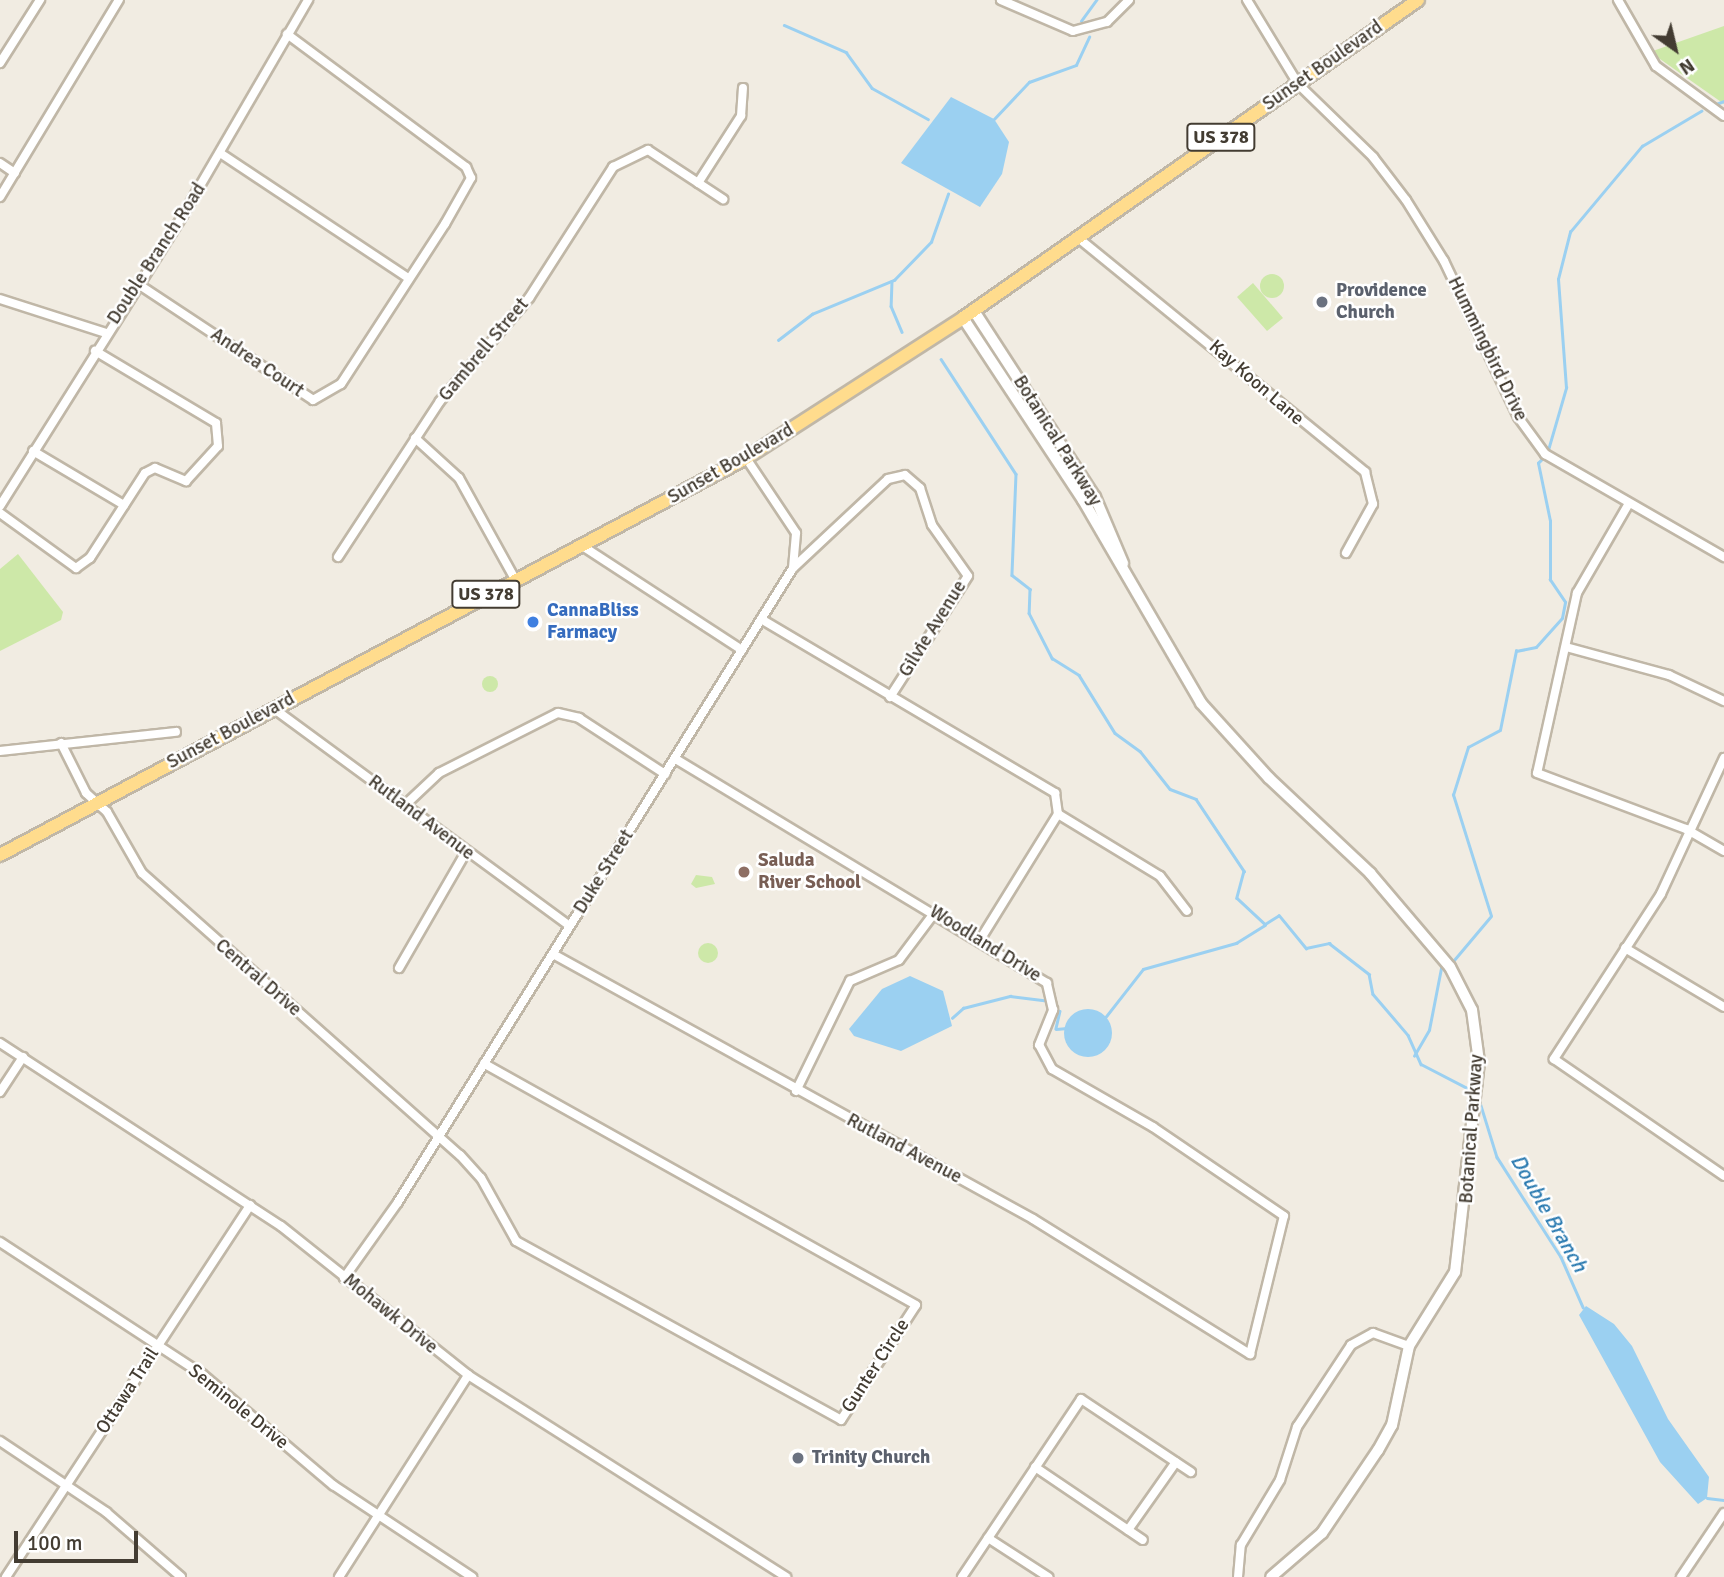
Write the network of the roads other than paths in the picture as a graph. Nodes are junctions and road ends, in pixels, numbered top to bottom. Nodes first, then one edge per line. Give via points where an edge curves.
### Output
1 (40, 0) edge
2 (119, 0) edge
3 (308, 0) edge
4 (1001, 0) edge
5 (1129, 0) edge
6 (1247, 0) edge
7 (1418, 0) edge
8 (1618, 0) edge
9 (287, 34) junction
10 (0, 62) edge
11 (1298, 84) junction
12 (743, 88) dead end
13 (1724, 116) edge
14 (220, 153) junction
15 (0, 163) edge
16 (15, 173) junction
17 (698, 183) junction
18 (0, 197) edge
19 (723, 199) dead end
20 (1077, 237) junction
21 (408, 278) junction
22 (138, 284) junction
23 (0, 299) edge
24 (969, 315) junction
25 (106, 333) junction
26 (95, 351) junction
27 (415, 438) junction
28 (33, 451) junction
29 (746, 458) junction
30 (124, 505) junction
31 (1628, 505) junction
32 (0, 507) edge
33 (581, 545) junction
34 (1346, 553) dead end
35 (338, 556) dead end
36 (1724, 557) edge
37 (793, 568) junction
38 (515, 579) junction
39 (761, 619) junction
40 (1566, 647) junction
41 (742, 650) junction
42 (890, 696) junction
43 (1724, 701) edge
44 (272, 708) junction
45 (176, 732) dead end
46 (61, 743) junction
47 (0, 751) edge
48 (1724, 758) edge
49 (675, 759) junction
50 (666, 774) junction
51 (98, 803) junction
52 (404, 806) junction
53 (1058, 814) junction
54 (1686, 829) junction
55 (1724, 851) edge
56 (466, 852) junction
57 (0, 855) edge
58 (1187, 911) dead end
59 (935, 912) junction
60 (570, 926) junction
61 (981, 938) junction
62 (1625, 948) junction
63 (553, 954) junction
64 (399, 968) dead end
65 (1724, 1007) edge
66 (0, 1043) edge
67 (23, 1057) junction
68 (484, 1065) junction
69 (796, 1091) junction
70 (0, 1092) edge
71 (437, 1138) junction
72 (1724, 1176) edge
73 (250, 1205) junction
74 (0, 1242) edge
75 (344, 1278) junction
76 (159, 1345) junction
77 (1409, 1346) junction
78 (1250, 1354) joint
79 (468, 1375) junction
80 (0, 1441) edge
81 (1175, 1462) junction
82 (1035, 1467) junction
83 (1191, 1472) dead end
84 (66, 1485) junction
85 (1724, 1513) edge
86 (378, 1516) junction
87 (1129, 1530) junction
88 (988, 1538) junction
89 (1143, 1540) dead end
90 (6, 1577) edge
91 (181, 1577) edge
92 (339, 1577) edge
93 (472, 1577) edge
94 (786, 1577) edge
95 (962, 1577) edge
96 (1048, 1577) edge
97 (1238, 1577) edge
98 (1271, 1577) edge
99 (1681, 1577) edge

1 - 10 street
2 - 16 street
3 - 9 street, Double Branch Road
4 - 5 street via 1073,31 1117,15
6 - 11 street, Hummingbird Drive
7 - 11 main road, Sunset Boulevard / US 378
8 - 13 street via 1656,66
9 - 14 street, Double Branch Road
9 - 21 street via 451,154 471,178
11 - 20 main road, Sunset Boulevard / US 378
11 - 31 street, Hummingbird Drive via 1373,157 1406,200 1448,269 1530,436 1555,463
12 - 17 street via 741,116
14 - 21 street
14 - 22 street, Double Branch Road
15 - 16 street
16 - 18 street
17 - 19 street
17 - 27 street, Gambrell Street via 648,150 637,152 604,176 529,298
20 - 24 main road, Sunset Boulevard / US 378
20 - 34 street, Kay Koon Lane via 1365,472 1373,503
21 - 22 street, Andrea Court via 341,384 313,400
22 - 25 street, Double Branch Road
23 - 25 street
24 - 29 main road, Sunset Boulevard / US 378
24 - 77 street, Botanical Parkway via 1201,703 1269,778 1354,856 1450,967 1472,1010 1478,1073 1458,1262
25 - 26 street, Double Branch Road
26 - 28 street, Double Branch Road
26 - 30 street via 221,429 218,446 193,478 178,481 155,468
27 - 35 street, Gambrell Street
27 - 38 street via 459,478
28 - 30 street
28 - 32 street, Double Branch Road
29 - 33 main road, Sunset Boulevard / US 378
29 - 37 street, Duke Street via 796,533
30 - 32 street via 76,568
31 - 36 street, Hummingbird Drive
31 - 40 street via 1577,593
33 - 38 main road, Sunset Boulevard / US 378
33 - 41 street
37 - 39 street, Duke Street
37 - 42 street, Gilvie Avenue via 888,479 912,478 932,525 968,576
38 - 44 main road, Sunset Boulevard / US 378
39 - 41 street, Duke Street
39 - 42 street
40 - 43 street via 1669,675
40 - 54 street via 1537,773
41 - 49 street, Duke Street
42 - 53 street via 1055,793
44 - 51 main road, Sunset Boulevard / US 378
44 - 52 street, Rutland Avenue
45 - 46 street
46 - 47 street
46 - 51 street, Central Drive via 86,793
48 - 54 street
49 - 50 street, Duke Street
49 - 59 street, Woodland Drive
50 - 52 street via 579,718 558,713 439,774
50 - 60 street, Duke Street
51 - 57 main road, Sunset Boulevard / US 378
51 - 71 street, Central Drive via 142,873 169,901
52 - 56 street, Rutland Avenue
53 - 58 street via 1160,876
53 - 61 street
54 - 55 street
54 - 62 street via 1661,894
56 - 60 street, Rutland Avenue
56 - 64 street
59 - 61 street, Woodland Drive
59 - 69 street via 899,960 850,981
60 - 63 street, Duke Street
61 - 78 street, Woodland Drive via 1052,989 1053,1010 1039,1045 1052,1069 1153,1127 1284,1216
62 - 65 street
62 - 72 street via 1555,1051 1561,1067
63 - 68 street, Duke Street
63 - 69 street, Rutland Avenue
66 - 67 street, Mohawk Drive
67 - 70 street
67 - 73 street, Mohawk Drive
68 - 71 street, Duke Street
68 - 71 street, Gunter Circle via 916,1305 841,1420 528,1251 508,1230 481,1178
69 - 78 street, Rutland Avenue via 1033,1219
71 - 75 street, Duke Street
73 - 75 street, Mohawk Drive
73 - 76 street, Ottawa Trail
74 - 76 street, Seminole Drive
75 - 79 street, Mohawk Drive
76 - 84 street, Ottawa Trail
76 - 86 street, Seminole Drive
77 - 97 street via 1373,1333 1351,1345 1297,1427 1280,1480 1241,1545
77 - 98 street, Botanical Parkway via 1392,1425 1378,1450 1322,1533
79 - 86 street
79 - 94 street, Mohawk Drive
80 - 84 street
81 - 82 street via 1081,1399
81 - 83 street
81 - 87 street
82 - 87 street
82 - 88 street
84 - 90 street, Ottawa Trail
84 - 91 street
85 - 99 street
86 - 92 street
86 - 93 street, Seminole Drive
87 - 89 street
88 - 95 street
88 - 96 street

